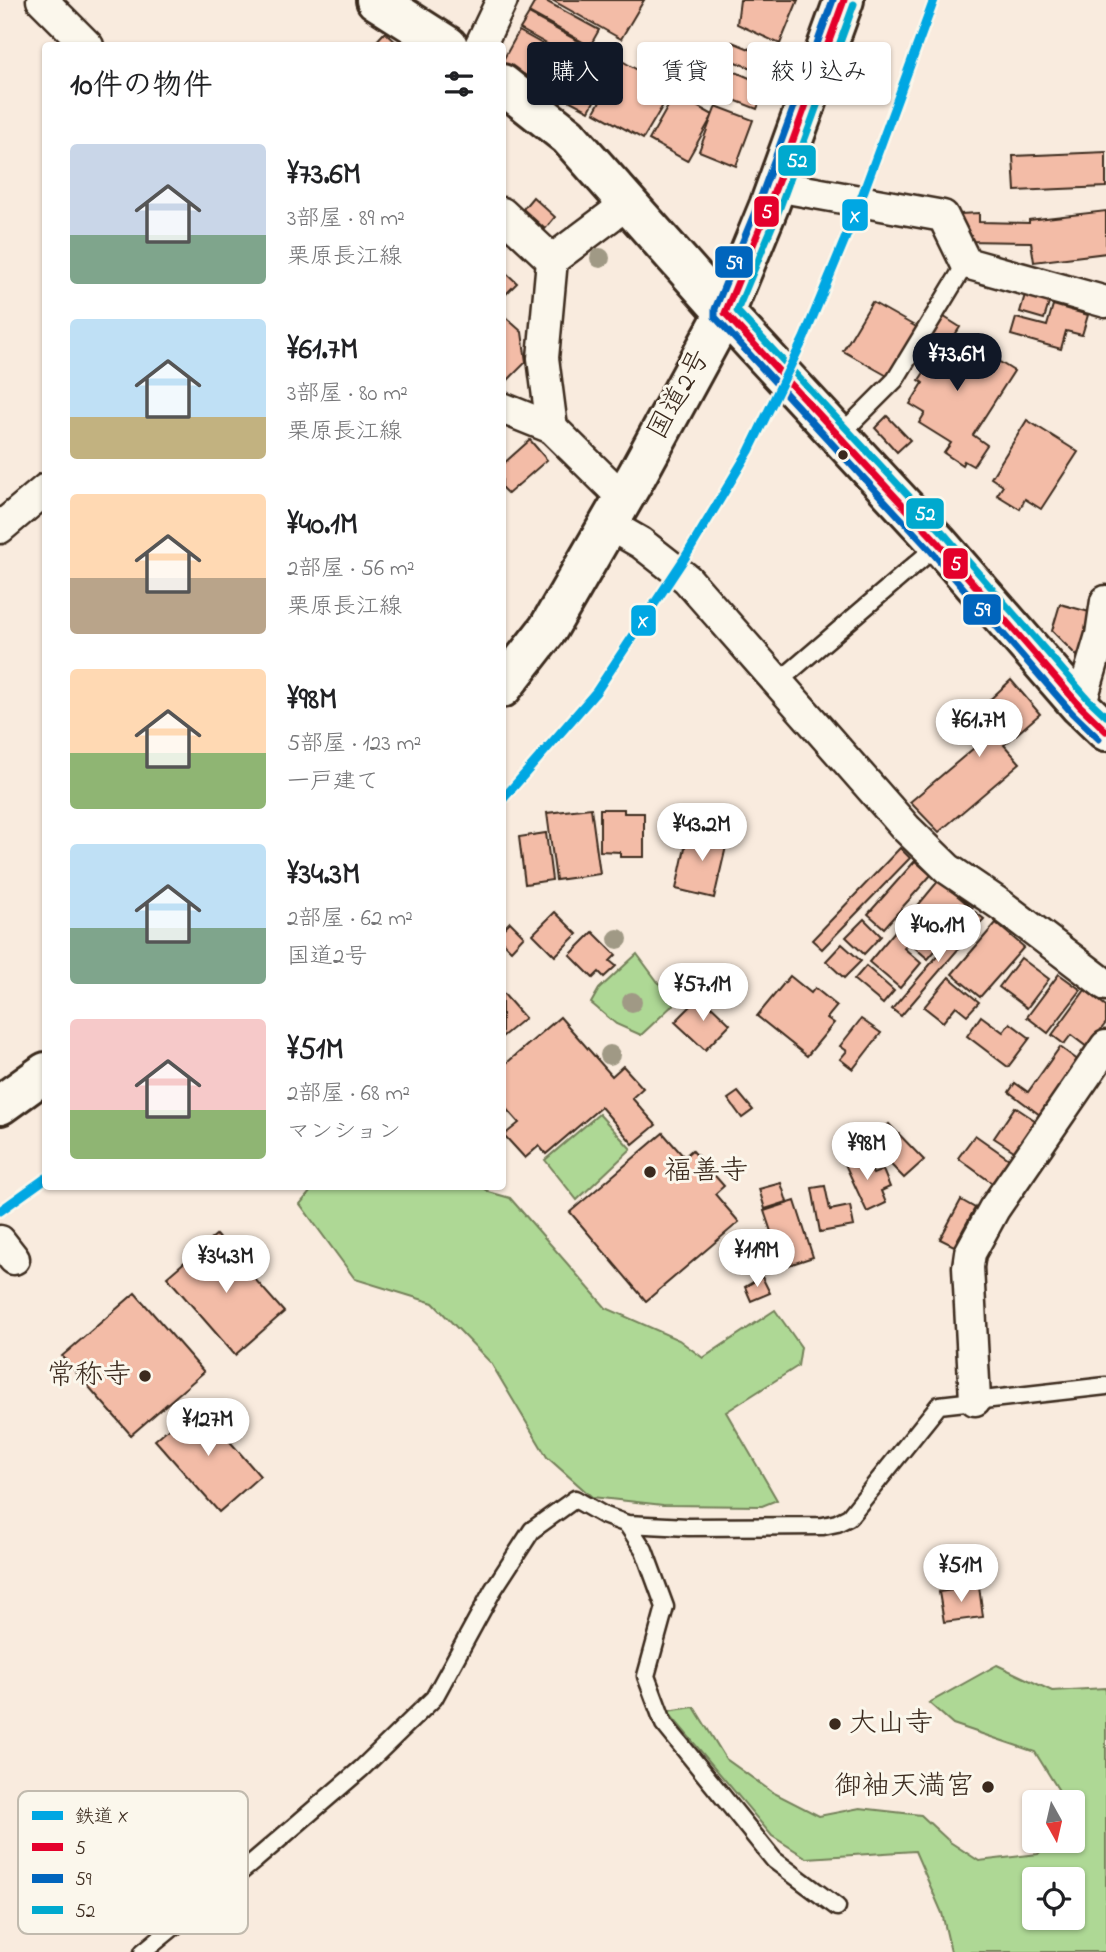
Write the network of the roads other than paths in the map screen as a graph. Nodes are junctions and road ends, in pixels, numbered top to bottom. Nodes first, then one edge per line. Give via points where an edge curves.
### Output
1 (42, 0) edge
2 (376, 0) edge
3 (502, 0) edge
4 (844, 0) edge
5 (84, 42) edge
6 (442, 42) edge
7 (482, 42) edge
8 (506, 87) edge
9 (776, 186) junction
10 (628, 203) junction
11 (506, 217) edge
12 (552, 260) junction
13 (966, 263) junction
14 (1106, 302) edge
15 (725, 313) junction
16 (506, 410) edge
17 (552, 428) junction
18 (839, 436) junction
19 (42, 492) edge
20 (616, 511) junction
21 (0, 528) edge
22 (939, 544) junction
23 (1106, 601) edge
24 (506, 683) edge
25 (777, 684) junction
26 (1093, 718) edge
27 (1106, 985) edge
28 (1106, 1046) edge
29 (42, 1075) edge
30 (0, 1105) edge
31 (1106, 1386) edge
32 (975, 1400) junction
33 (627, 1524) junction
34 (248, 1866) edge
35 (837, 1907) dead end
36 (165, 1934) edge
37 (143, 1952) edge

1 - 5 street
2 - 6 main road
3 - 7 street
4 - 9 main road, 国道2号
8 - 10 main road via 568,136
9 - 13 street via 943,216
9 - 15 main road, 国道2号
10 - 12 street
10 - 15 main road
11 - 12 street
12 - 17 street via 542,358
13 - 14 street
13 - 18 lane via 895,380
15 - 18 main road
15 - 20 main road, 国道2号
16 - 17 street
17 - 20 street
18 - 22 main road
19 - 21 street
20 - 24 main road, 国道2号 via 548,629
20 - 25 street via 641,543 687,579
22 - 25 lane
22 - 26 main road
23 - 26 street
25 - 27 street via 905,828 948,869
28 - 32 street via 994,1209 970,1253
29 - 30 main road
31 - 32 lane
32 - 33 lane via 939,1405 849,1517 837,1523 688,1528
33 - 34 lane via 575,1499 532,1530 493,1590 435,1698
33 - 35 lane via 644,1550 665,1607 646,1676 664,1724 774,1860
36 - 37 lane

